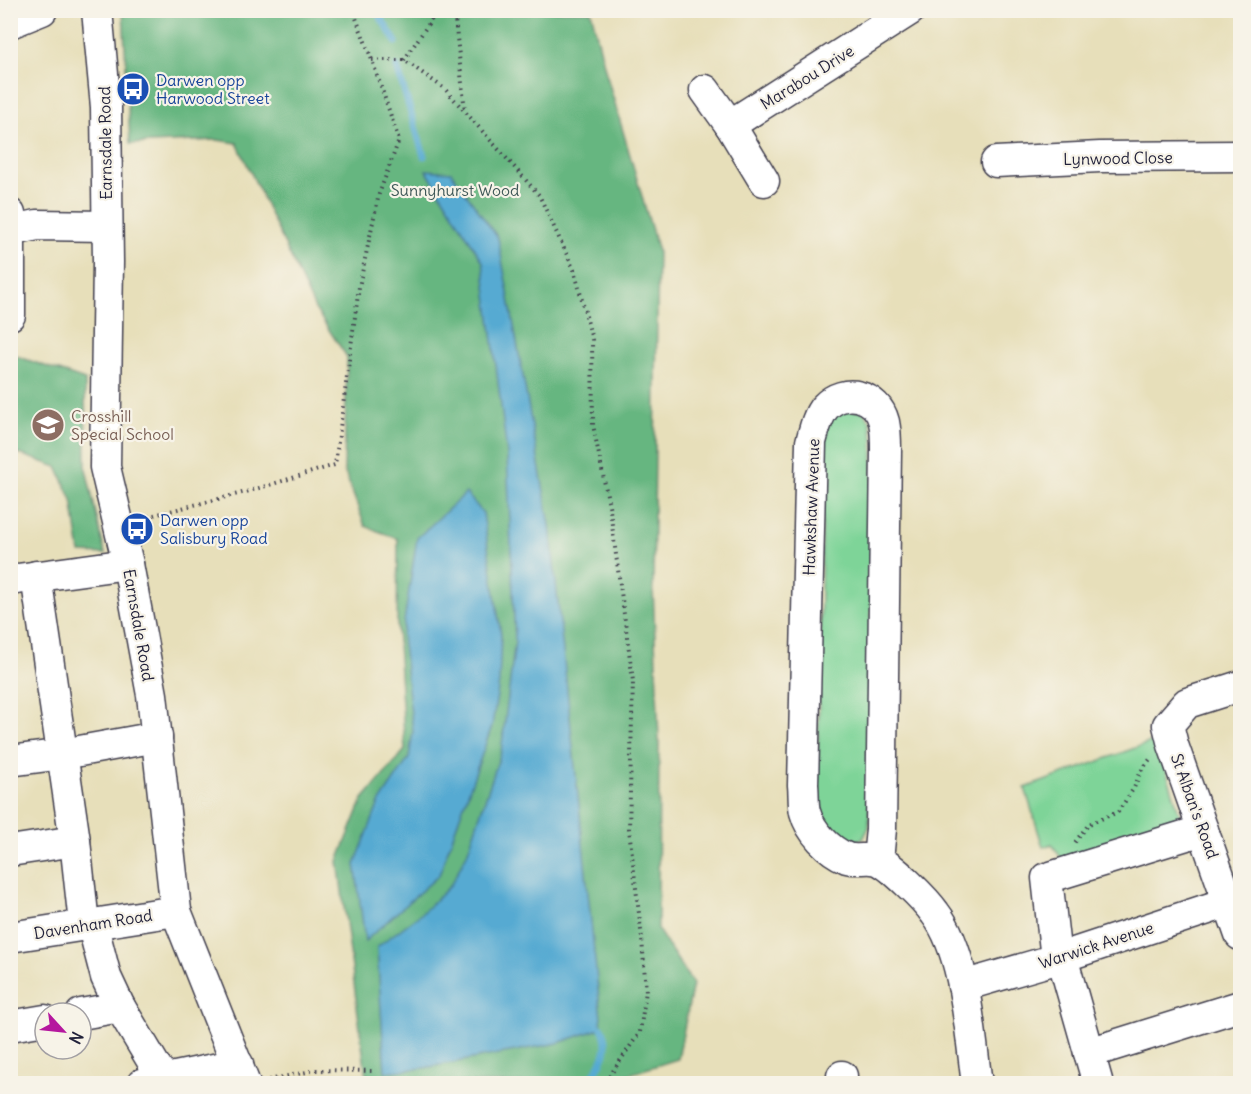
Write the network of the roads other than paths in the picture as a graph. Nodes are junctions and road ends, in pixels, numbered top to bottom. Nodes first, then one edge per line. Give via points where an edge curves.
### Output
1 (42, 10) edge
2 (97, 10) edge
3 (910, 10) edge
4 (877, 19) edge
5 (10, 24) edge
6 (705, 90) dead end
7 (730, 125) junction
8 (1240, 156) edge
9 (996, 162) dead end
10 (764, 181) dead end
11 (10, 214) edge
12 (106, 226) junction
13 (11, 230) edge
14 (10, 315) edge
15 (128, 564) junction
16 (23, 578) edge
17 (1240, 686) edge
18 (157, 737) junction
19 (63, 754) junction
20 (10, 761) edge
21 (1203, 830) junction
22 (75, 841) junction
23 (10, 851) edge
24 (878, 860) junction
25 (1229, 903) junction
26 (176, 911) junction
27 (88, 923) junction
28 (1240, 935) edge
29 (10, 936) edge
30 (1059, 958) junction
31 (963, 986) junction
32 (1240, 1006) edge
33 (120, 1007) junction
34 (93, 1012) edge
35 (33, 1022) edge
36 (10, 1026) edge
37 (1089, 1053) junction
38 (249, 1076) edge
39 (158, 1082) edge
40 (977, 1083) edge
41 (1098, 1083) edge

1 - 5 street
2 - 12 street, Earnsdale Road via 106,107
3 - 4 street, Marabou Drive
4 - 7 street, Marabou Drive
6 - 7 street
7 - 10 street
8 - 9 street, Lynwood Close
11 - 13 street
12 - 13 street via 37,225
12 - 15 street, Earnsdale Road via 105,467
13 - 14 street
15 - 16 street
15 - 18 street, Earnsdale Road
16 - 19 street
17 - 21 street, St Alban's Road via 1187,703 1168,725
18 - 19 street
18 - 26 street, Earnsdale Road
19 - 20 street
19 - 22 street
21 - 25 street, St Alban's Road
21 - 30 street via 1047,878
22 - 23 street
22 - 27 street
24 - 24 street, Hawkshaw Avenue via 848,858 830,848 812,828 805,812 803,785 811,442 823,408 855,394 879,411 886,450
24 - 31 street via 919,893 936,914 954,950
25 - 28 street, St Alban's Road
25 - 30 street, Warwick Avenue
26 - 27 street, Davenham Road
26 - 38 street, Earnsdale Road
27 - 29 street, Davenham Road
27 - 33 street
30 - 31 street, Warwick Avenue
30 - 37 street
31 - 40 street
32 - 37 street
33 - 34 street
33 - 39 street
35 - 36 street
37 - 41 street
38 - 39 street

